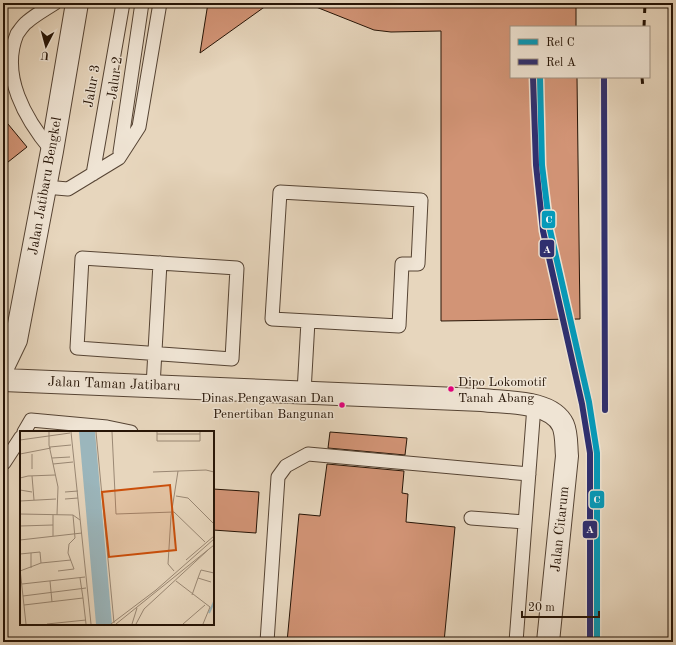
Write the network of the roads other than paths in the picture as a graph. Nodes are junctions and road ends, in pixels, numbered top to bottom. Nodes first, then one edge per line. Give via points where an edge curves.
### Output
1 (55, 3) edge
2 (77, 3) edge
3 (122, 3) edge
4 (142, 3) edge
5 (160, 3) edge
6 (52, 150) junction
7 (119, 158) junction
8 (93, 174) junction
9 (45, 187) junction
10 (160, 263) junction
11 (308, 321) junction
12 (154, 354) junction
13 (3, 367) edge
14 (3, 380) edge
15 (153, 386) junction
16 (304, 392) junction
17 (534, 406) junction
18 (558, 417) joint
19 (25, 431) edge
20 (126, 431) edge
21 (20, 439) edge
22 (3, 466) edge
23 (529, 474) junction
24 (471, 518) dead end
25 (525, 522) junction
26 (267, 642) edge
27 (516, 642) edge
28 (548, 642) edge

1 - 6 lane via 26,22 10,43 5,78 26,119
2 - 6 street, Jalan Jatibaru Bengkel
3 - 8 lane, Jalur 3
4 - 7 lane, Jalur 2
5 - 7 lane via 139,127
6 - 9 street, Jalan Jatibaru Bengkel
7 - 8 lane
8 - 9 lane via 68,190
9 - 13 street, Jalan Jatibaru Bengkel via 16,340
10 - 12 lane
10 - 12 lane via 82,258 77,348
10 - 12 lane via 238,268 232,359
11 - 11 lane via 272,319 280,192 421,200 418,264 402,264 399,326
11 - 16 lane
12 - 15 lane
14 - 15 street, Jalan Taman Jatibaru
15 - 16 street, Jalan Taman Jatibaru
16 - 17 street, Jalan Taman Jatibaru via 482,400
17 - 18 street, Jalan Taman Jatibaru via 552,411
17 - 23 lane
18 - 28 street, Jalan Citarum via 564,427 567,456
19 - 20 lane via 31,420
21 - 22 lane
23 - 25 lane
23 - 26 lane via 308,454 286,466 278,477
24 - 25 lane
25 - 27 lane

